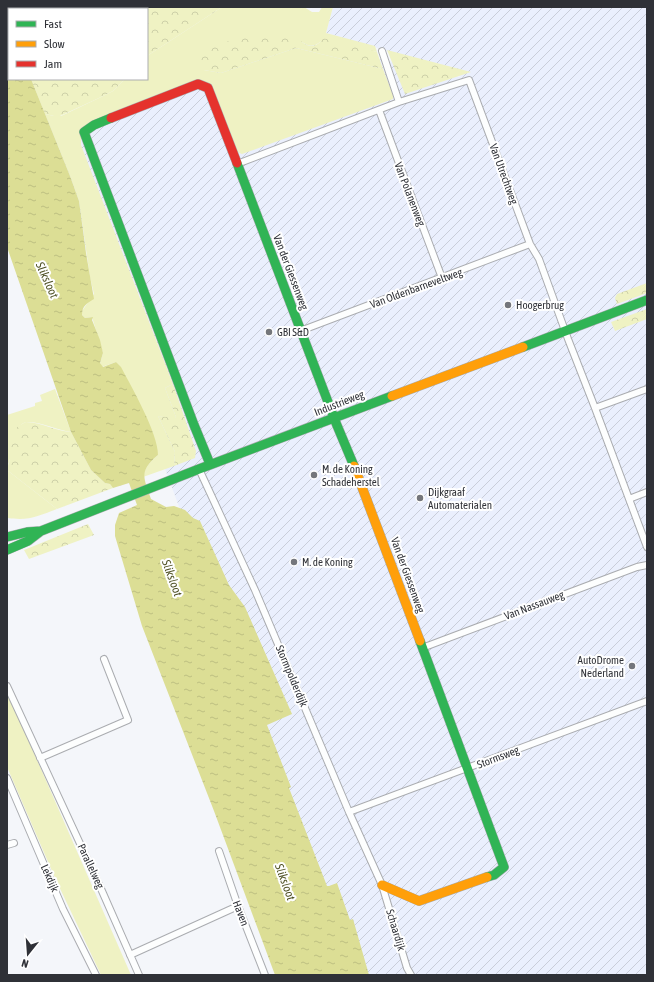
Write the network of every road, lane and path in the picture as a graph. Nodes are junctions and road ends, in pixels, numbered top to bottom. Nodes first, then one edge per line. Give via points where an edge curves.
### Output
1 (382, 51) dead end
2 (399, 102) junction
3 (379, 110) junction
4 (237, 164) junction
5 (530, 244) junction
6 (442, 278) junction
7 (647, 300) edge
8 (300, 331) junction
9 (565, 331) junction
10 (647, 390) edge
11 (595, 408) junction
12 (334, 418) junction
13 (210, 464) junction
14 (199, 469) junction
15 (647, 492) edge
16 (629, 499) junction
17 (41, 531) junction
18 (7, 537) edge
19 (647, 548) edge
20 (7, 550) edge
21 (647, 565) edge
22 (422, 648) junction
23 (104, 659) dead end
24 (7, 686) edge
25 (647, 700) edge
26 (40, 758) junction
27 (467, 768) junction
28 (7, 778) edge
29 (349, 812) junction
30 (14, 842) dead end
31 (7, 845) edge
32 (219, 851) dead end
33 (382, 885) junction
34 (238, 906) junction
35 (130, 955) junction
36 (96, 975) edge
37 (139, 975) edge
38 (265, 975) edge
39 (411, 975) edge

1 - 2 street
2 - 3 street, Van Utrechtweg
2 - 5 street, Van Utrechtweg via 469,80
3 - 4 street, Van Utrechtweg
3 - 6 street, Van Polanenweg
4 - 8 street, Van der Giessenweg
4 - 13 street, Van der Giessenweg via 208,88 198,84 94,125 84,132
5 - 6 street, Van Oldenbarneveltweg
5 - 9 street, Van Utrechtweg via 539,259
6 - 8 street, Van Oldenbarneveltweg
7 - 9 street, Industrieweg
8 - 12 street, Van der Giessenweg
9 - 11 street, Van Utrechtweg
9 - 12 street, Industrieweg
10 - 11 street
11 - 16 street, Van Utrechtweg
12 - 13 street, Industrieweg
12 - 22 street, Van der Giessenweg
13 - 14 street, Industrieweg
14 - 17 street, Industrieweg
14 - 29 street, Stormpolderdijk via 255,590
15 - 16 street
16 - 19 street, Van Utrechtweg
17 - 18 street, Industrieweg
17 - 20 street, Industrieweg via 28,541
21 - 22 street, Van Nassauweg
22 - 27 street, Van der Giessenweg
23 - 26 street via 128,720
24 - 26 street, Parallelweg
25 - 27 street, Stormsweg
26 - 35 street, Parallelweg
27 - 29 street, Stormsweg
27 - 33 street, Van der Giessenweg via 504,867 494,875 419,901
28 - 36 street, Lekdijk via 63,909
29 - 33 street, Stormpolderdijk
30 - 31 street
32 - 34 street, Haven
33 - 39 street, Schaardijk
34 - 35 street
34 - 38 street, Haven
35 - 37 street, Parallelweg

